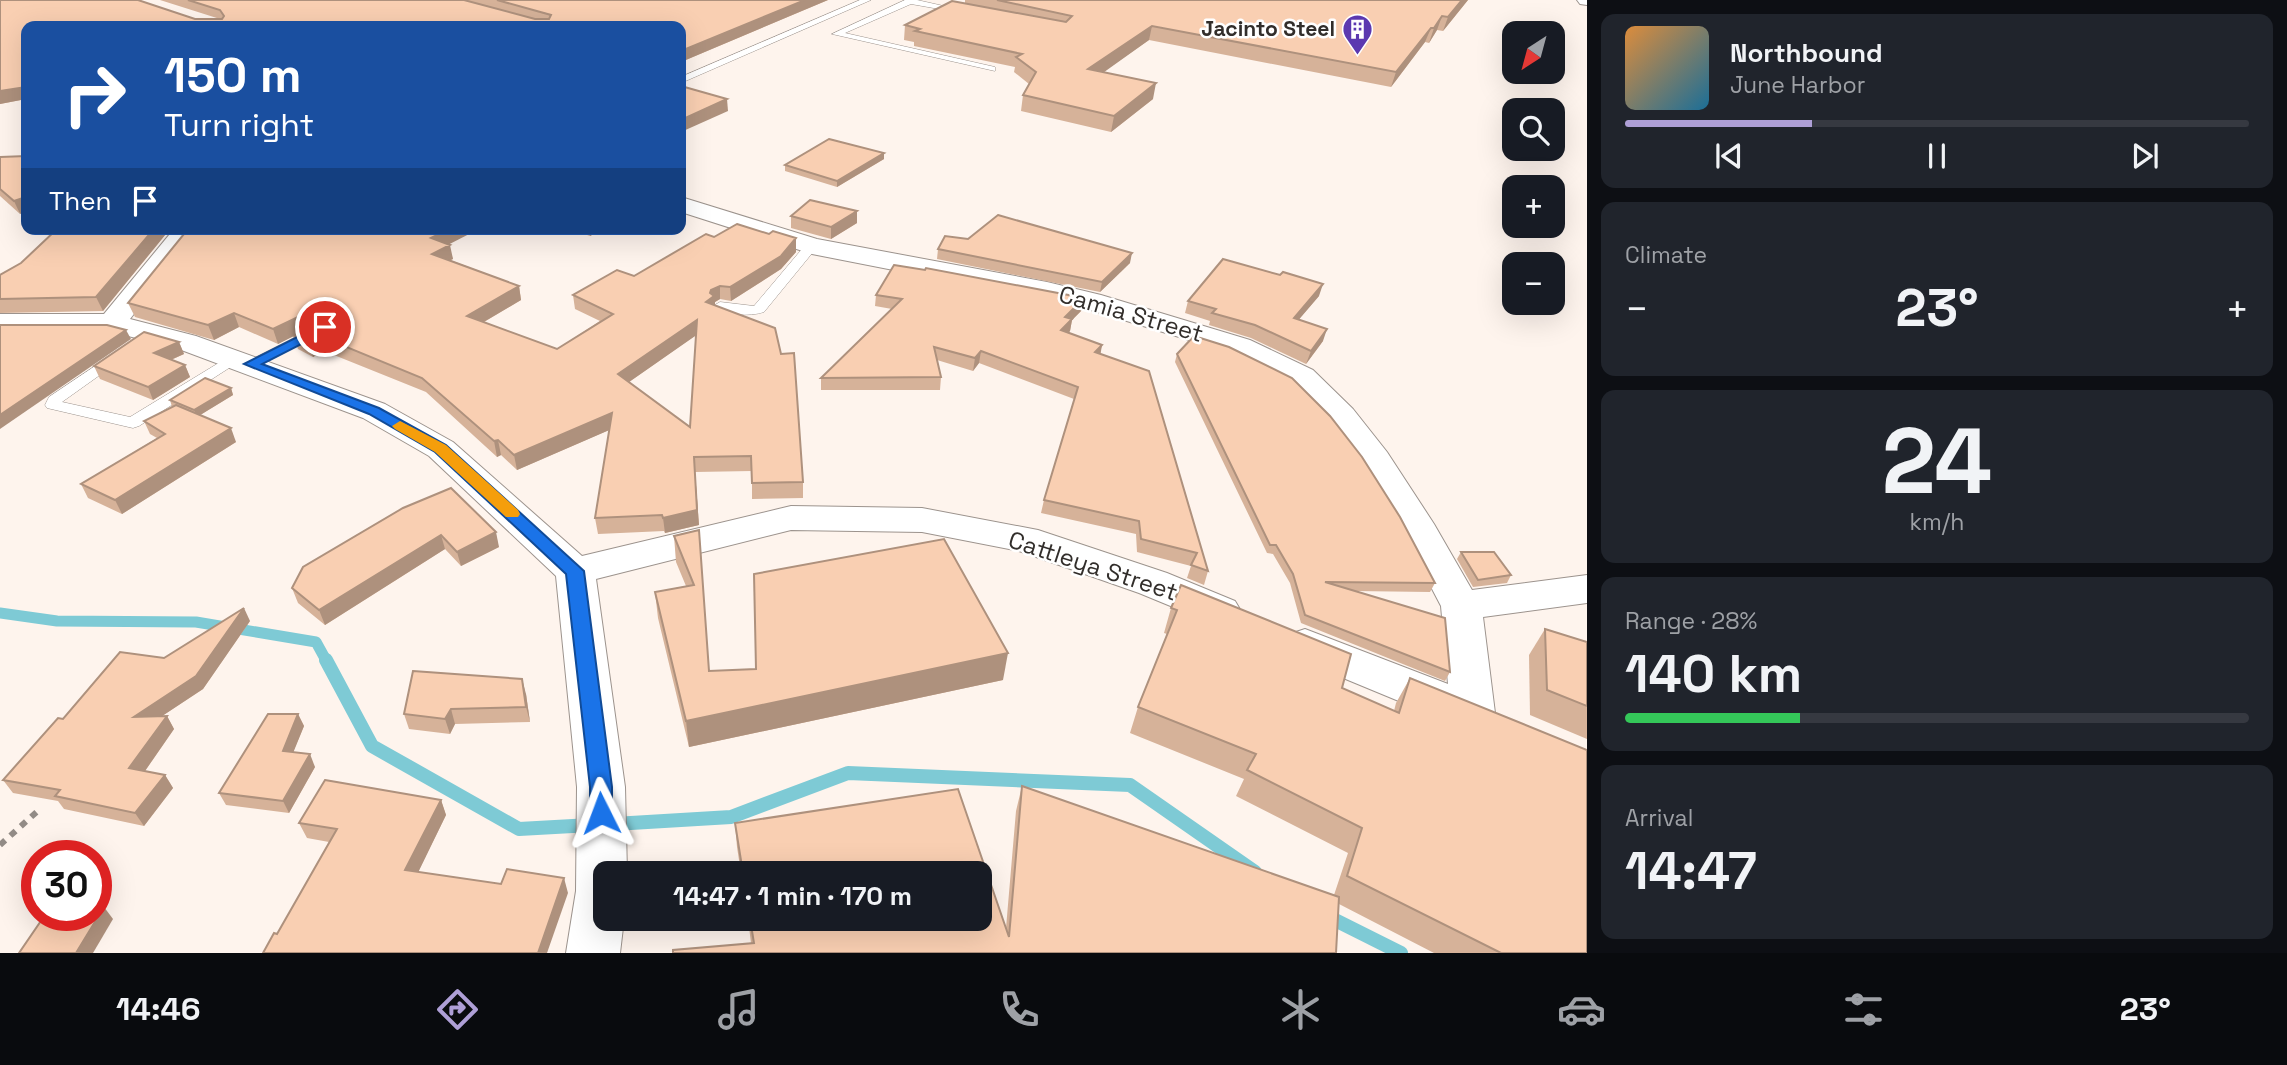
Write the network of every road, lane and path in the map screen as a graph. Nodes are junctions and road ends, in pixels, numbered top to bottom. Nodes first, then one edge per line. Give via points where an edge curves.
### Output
1 (867, 0) edge
2 (911, 0) edge
3 (974, 13) edge
4 (992, 69) edge
5 (686, 78) edge
6 (686, 206) edge
7 (183, 235) edge
8 (812, 246) junction
9 (720, 306) edge
10 (0, 323) edge
11 (112, 323) junction
12 (325, 327) edge
13 (151, 333) junction
14 (243, 361) junction
15 (575, 571) junction
16 (1587, 589) edge
17 (1461, 606) junction
18 (1473, 713) junction
19 (1511, 729) edge
20 (41, 808) dead end
21 (0, 845) edge
22 (593, 953) edge

1 - 5 lane
2 - 3 lane
2 - 4 lane via 836,34
6 - 8 street, Camia Street
7 - 11 street
8 - 9 lane via 759,309
8 - 17 street, Camia Street via 1091,301 1239,346 1302,377 1375,459
10 - 11 street
11 - 13 street
12 - 14 lane
13 - 14 street
13 - 14 lane via 53,405 133,423
14 - 15 street via 374,411 441,449
15 - 18 street, Cattleya Street via 791,518 922,520 1025,539 1153,583
15 - 22 street via 601,787 603,891
16 - 17 street
17 - 18 street, Camia Street
18 - 19 street, Cattleya Street
20 - 21 path

